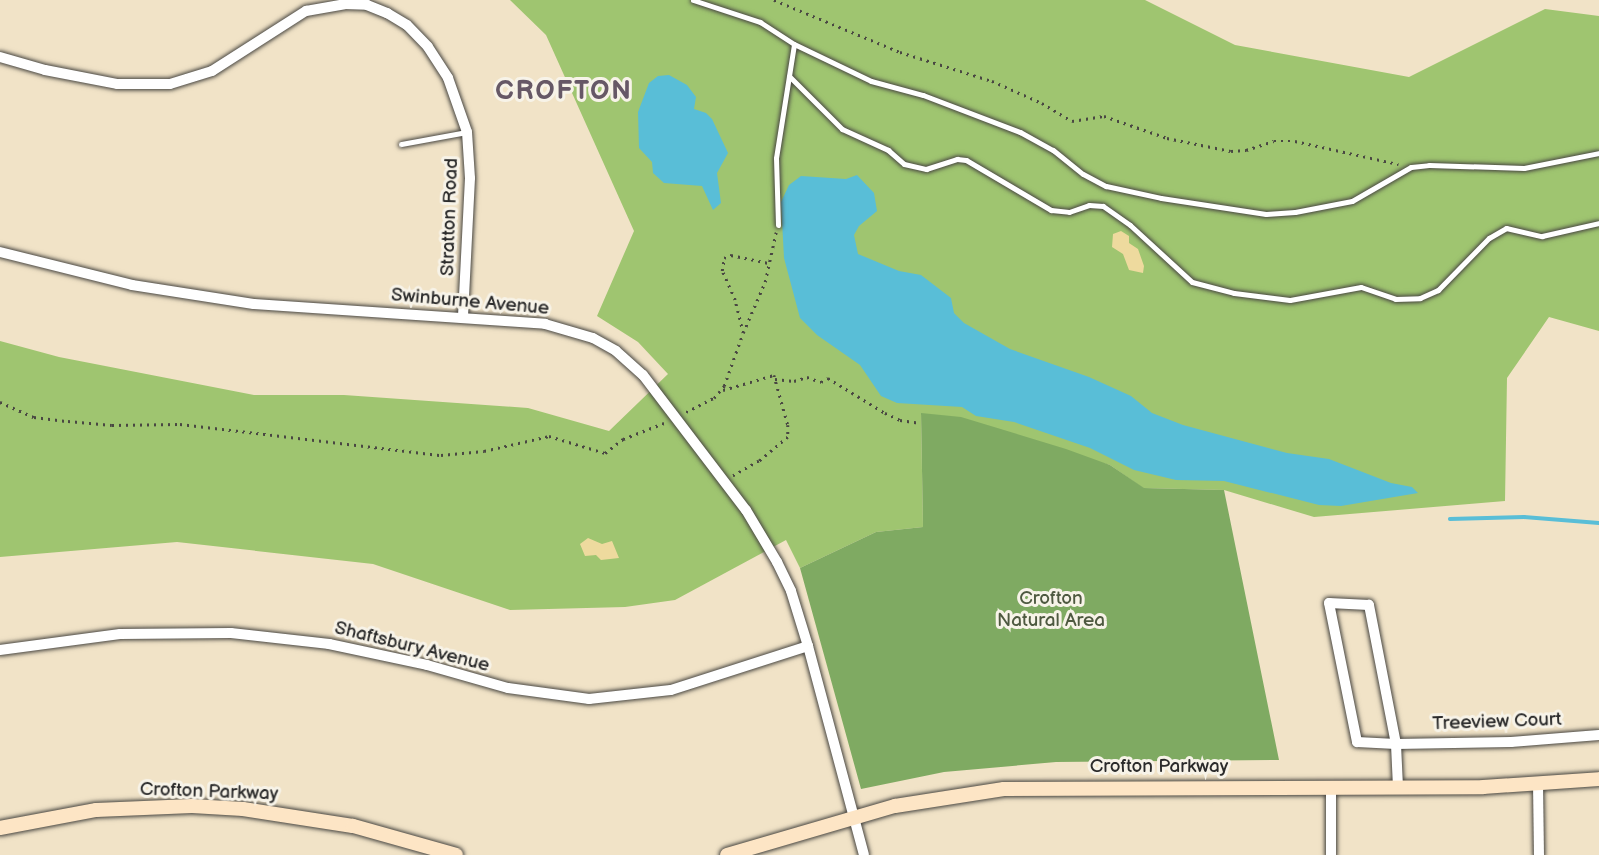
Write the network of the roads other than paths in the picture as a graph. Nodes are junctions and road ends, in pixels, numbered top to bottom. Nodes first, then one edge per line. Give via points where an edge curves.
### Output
1 (693, 0) edge
2 (794, 44) junction
3 (0, 57) edge
4 (789, 76) junction
5 (467, 132) junction
6 (401, 144) dead end
7 (1599, 153) edge
8 (1599, 223) edge
9 (778, 225) dead end
10 (0, 252) edge
11 (463, 317) junction
12 (808, 646) junction
13 (0, 650) edge
14 (1599, 734) edge
15 (1396, 744) junction
16 (1599, 779) edge
17 (1538, 784) junction
18 (1331, 786) junction
19 (1398, 787) junction
20 (854, 816) junction
21 (0, 828) edge
22 (456, 855) edge
23 (727, 855) edge
24 (864, 855) edge
25 (1331, 855) edge
26 (1539, 855) edge

1 - 2 lane via 760,22
2 - 4 lane
2 - 7 lane via 872,81 1020,132 1107,186 1266,214 1352,201 1411,167 1524,168
3 - 5 street, Stratton Road via 117,83 170,84 212,71 306,11 367,5 407,25 428,47 448,78
4 - 8 lane via 842,129 888,150 904,164 926,169 967,160 1051,210 1103,206 1192,282 1234,293 1290,300 1361,287 1395,299 1420,298 1438,290 1489,238 1506,228 1542,236
4 - 9 lane via 776,158
5 - 6 lane
5 - 11 street, Stratton Road via 470,178
10 - 11 street, Swinburne Avenue via 132,285 254,304
11 - 12 street, Swinburne Avenue via 545,324 593,338 643,375 763,535 791,591
12 - 13 street, Shaftsbury Avenue via 671,690 589,699 508,688 329,644 230,633 121,634
12 - 20 street, Swinburne Avenue
14 - 15 street, Treeview Court via 1511,742
15 - 15 street, Treeview Court via 1369,605 1329,604 1357,742
15 - 19 street
16 - 17 street, Crofton Parkway
17 - 19 street, Crofton Parkway
17 - 26 street
18 - 19 street, Crofton Parkway
18 - 20 street, Crofton Parkway via 1004,789
18 - 25 street
20 - 23 street, Crofton Parkway
20 - 24 street, Swinburne Avenue
21 - 22 street, Crofton Parkway via 96,810 243,808 354,826

